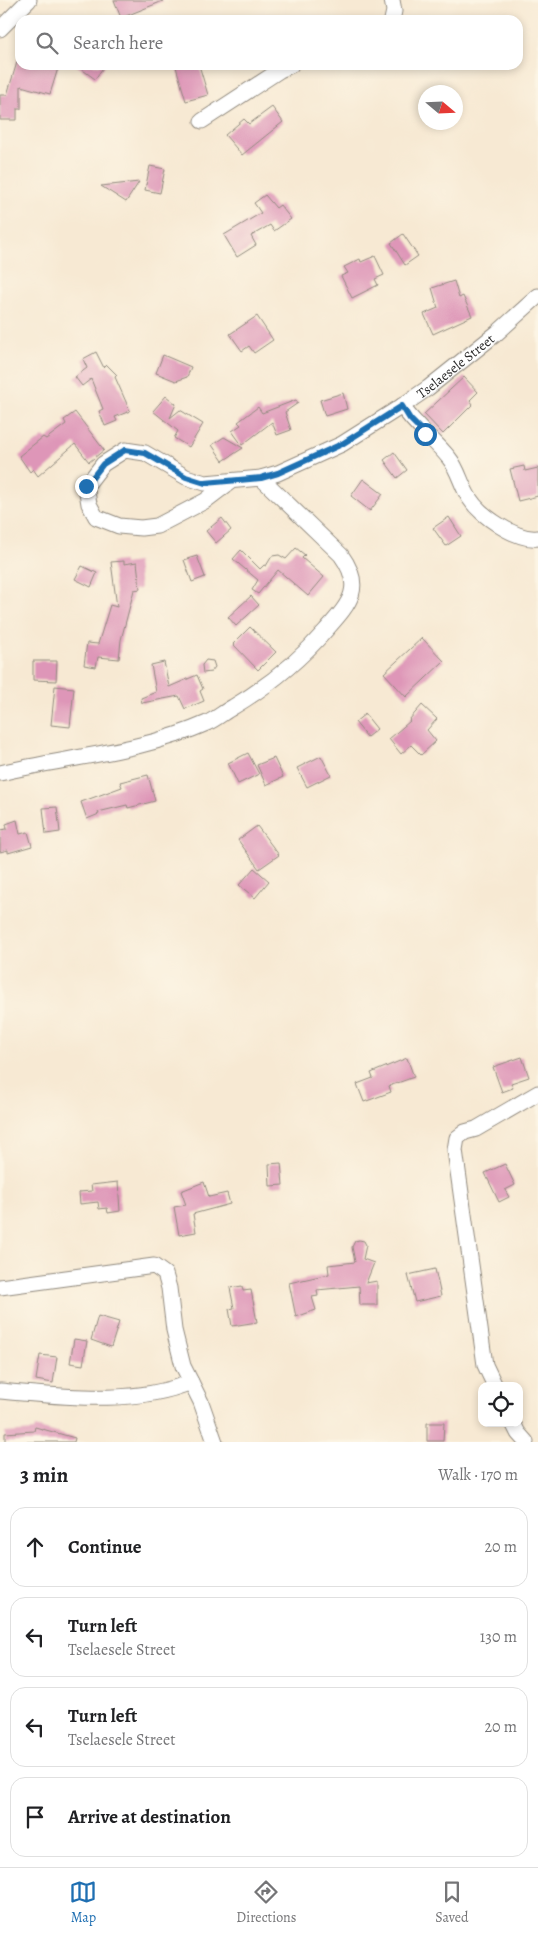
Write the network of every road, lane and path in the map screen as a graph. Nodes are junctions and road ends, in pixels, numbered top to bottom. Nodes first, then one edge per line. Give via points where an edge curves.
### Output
1 (29, 0) edge
2 (392, 0) edge
3 (18, 10) junction
4 (0, 12) edge
5 (393, 15) edge
6 (0, 29) edge
7 (280, 70) edge
8 (202, 121) dead end
9 (538, 296) edge
10 (402, 406) junction
11 (261, 478) junction
12 (230, 482) junction
13 (538, 538) edge
14 (0, 772) edge
15 (538, 1093) edge
16 (0, 1288) edge
17 (191, 1382) junction
18 (494, 1382) edge
19 (0, 1392) edge
20 (515, 1427) edge
21 (216, 1442) edge
22 (526, 1442) edge

1 - 3 street
2 - 5 street
3 - 4 street
3 - 6 street
7 - 8 street
9 - 10 street, Tselaesele Street via 497,333
10 - 11 street, Tselaesele Street via 342,444
10 - 13 street via 410,419 448,457 469,498 480,511 522,538
11 - 12 street, Tselaesele Street
11 - 14 street via 350,567 353,578 351,597 309,650 262,689 207,723 152,742
12 - 12 street, Tselaesele Street via 205,483 186,477 145,453 125,450 103,464 86,486 89,504 96,517 119,526 142,528 157,526 197,505
15 - 18 street via 486,1124 465,1132 457,1138 455,1150 485,1365
16 - 17 street via 154,1266 165,1274 174,1330 183,1366
17 - 19 street via 175,1389 128,1396
17 - 21 street
20 - 22 street

